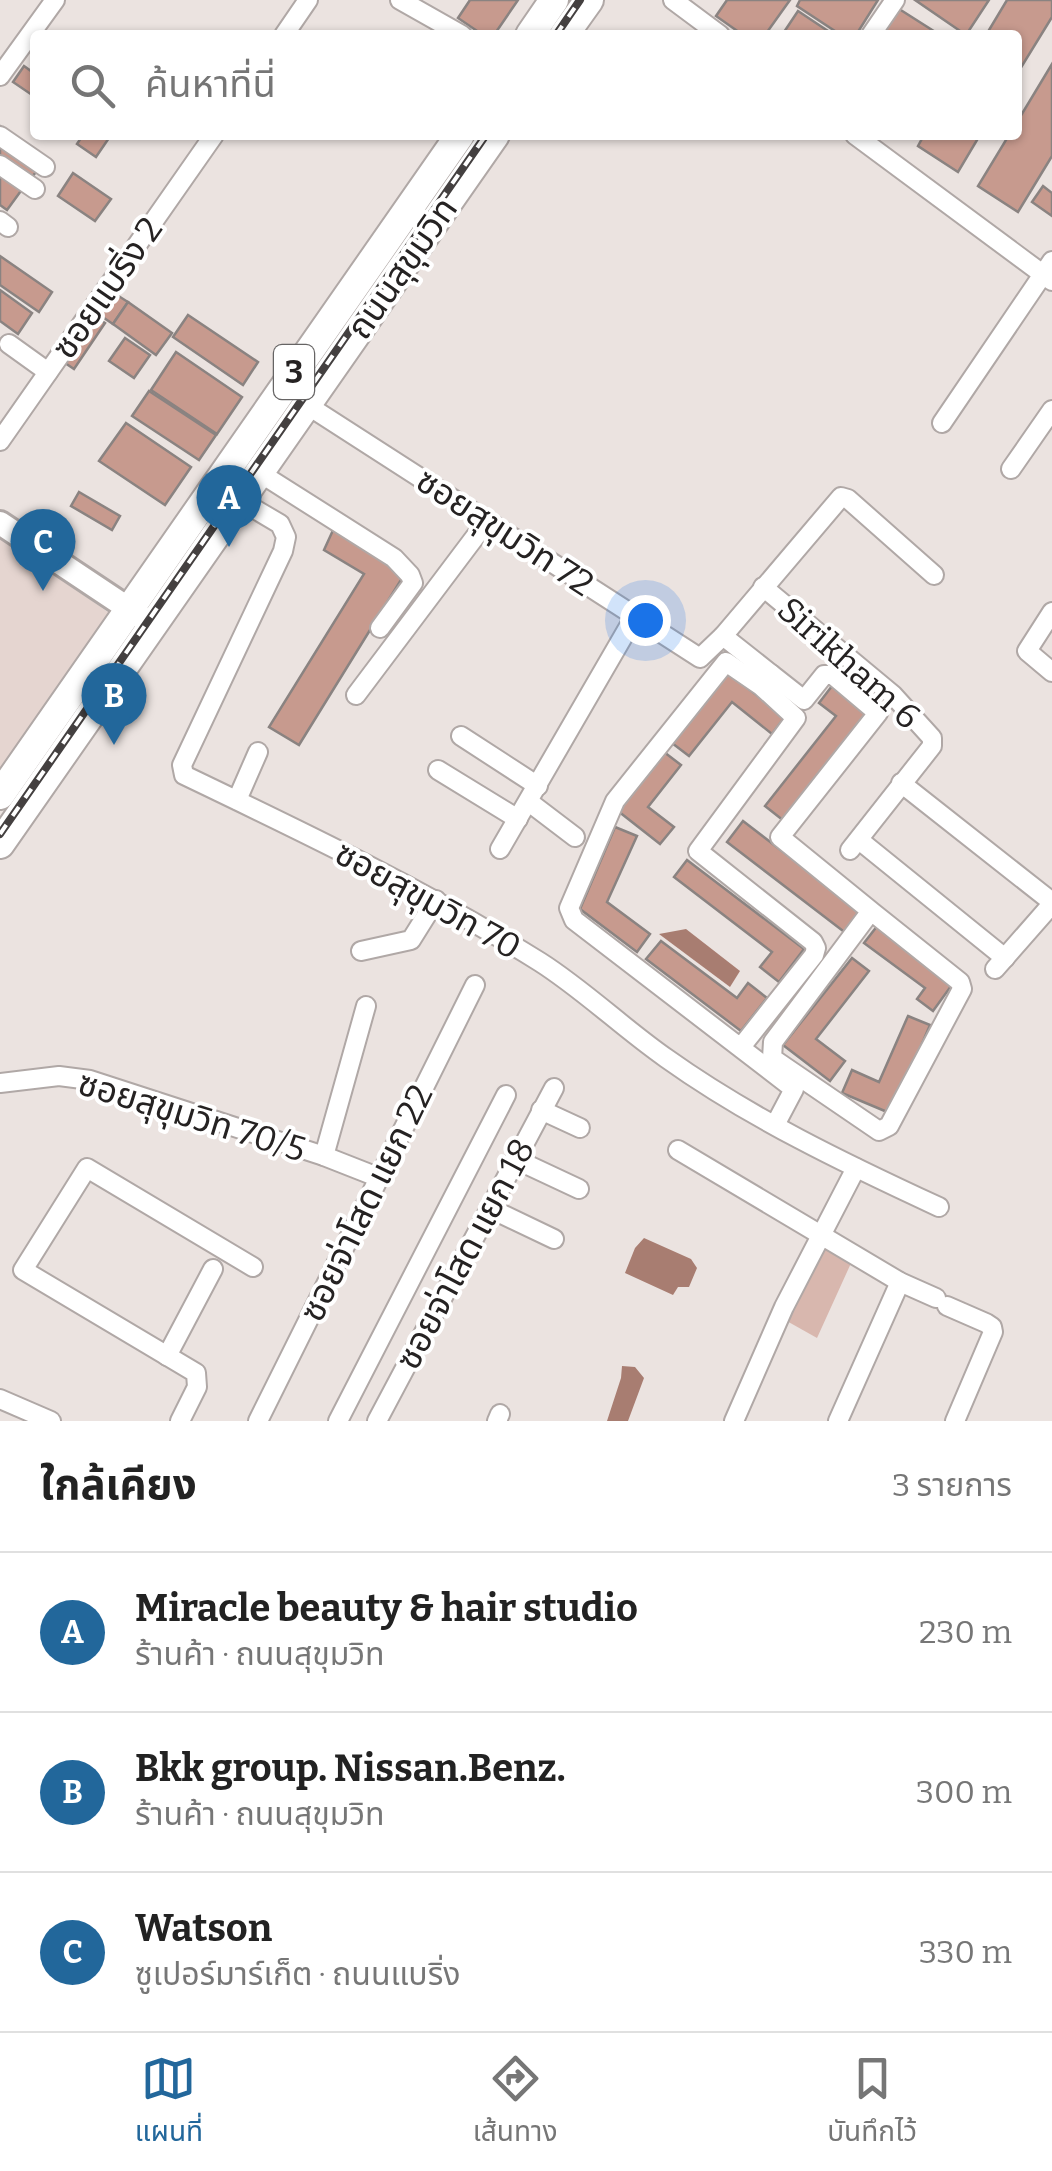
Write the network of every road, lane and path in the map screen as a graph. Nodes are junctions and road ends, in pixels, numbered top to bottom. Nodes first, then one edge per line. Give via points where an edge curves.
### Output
1 (56, 0) edge
2 (400, 0) edge
3 (554, 0) edge
4 (589, 0) edge
5 (673, 0) edge
6 (895, 0) edge
7 (304, 2) edge
8 (34, 30) edge
9 (287, 30) edge
10 (453, 30) edge
11 (533, 30) edge
12 (568, 30) edge
13 (713, 30) edge
14 (874, 30) edge
15 (30, 35) edge
16 (0, 76) edge
17 (0, 136) edge
18 (210, 140) edge
19 (457, 140) edge
20 (492, 140) edge
21 (862, 140) edge
22 (0, 165) edge
23 (45, 167) dead end
24 (35, 189) dead end
25 (1049, 272) edge
26 (9, 344) dead end
27 (48, 372) junction
28 (307, 405) junction
29 (1052, 410) edge
30 (942, 423) dead end
31 (1, 437) edge
32 (1011, 469) dead end
33 (260, 473) junction
34 (240, 501) junction
35 (487, 520) junction
36 (0, 523) edge
37 (934, 575) dead end
38 (763, 587) junction
39 (128, 610) junction
40 (1052, 612) edge
41 (635, 616) junction
42 (153, 625) junction
43 (380, 628) dead end
44 (724, 636) junction
45 (1052, 672) edge
46 (766, 680) junction
47 (356, 695) dead end
48 (461, 736) dead end
49 (258, 752) dead end
50 (438, 770) dead end
51 (900, 784) junction
52 (0, 794) edge
53 (534, 794) junction
54 (237, 800) junction
55 (518, 819) junction
56 (576, 837) dead end
57 (0, 844) edge
58 (500, 849) dead end
59 (436, 900) junction
60 (1052, 903) edge
61 (871, 910) junction
62 (361, 951) dead end
63 (475, 985) dead end
64 (366, 1006) dead end
65 (741, 1046) junction
66 (0, 1083) edge
67 (554, 1088) dead end
68 (506, 1095) dead end
69 (541, 1110) junction
70 (775, 1125) junction
71 (580, 1128) dead end
72 (678, 1150) dead end
73 (324, 1156) junction
74 (515, 1159) junction
75 (856, 1168) junction
76 (380, 1178) junction
77 (578, 1189) dead end
78 (939, 1206) dead end
79 (489, 1208) junction
80 (823, 1234) junction
81 (554, 1239) dead end
82 (253, 1267) dead end
83 (214, 1268) dead end
84 (900, 1282) junction
85 (168, 1356) junction
86 (0, 1399) edge
87 (51, 1421) edge
88 (180, 1421) edge
89 (258, 1421) edge
90 (338, 1421) edge
91 (377, 1421) edge
92 (734, 1421) edge
93 (838, 1421) edge
94 (955, 1421) edge

1 - 8 street
2 - 10 street
3 - 11 highway
4 - 12 highway
5 - 13 street
6 - 14 street
7 - 9 street
15 - 16 street
17 - 23 street
18 - 27 street, ซอยแบริ่ง 2
19 - 39 highway, ถนนสุขุมวิท / 3
20 - 28 highway, ถนนสุขุมวิท / 3
21 - 25 street
22 - 24 street
25 - 30 street
26 - 27 street
27 - 31 street, ซอยแบริ่ง 2
28 - 33 highway, ถนนสุขุมวิท / 3
28 - 35 street, ซอยสุขุมวิท 72
29 - 32 street
33 - 34 highway, ถนนสุขุมวิท / 3
33 - 43 street via 394,558 410,575 407,593
34 - 42 highway, ถนนสุขุมวิท / 3
34 - 54 street, ซอยสุขุมวิท 70 via 280,524 283,552 181,771
35 - 41 street, ซอยสุขุมวิท 72
35 - 47 street
36 - 39 main road
37 - 38 street via 841,497
38 - 44 street
38 - 51 street, Sirikham 6 via 892,694 933,741
39 - 42 main road
39 - 52 highway, ถนนสุขุมวิท / 3
40 - 45 street via 1028,651
41 - 44 street, ซอยสุขุมวิท 72 via 704,658
41 - 53 street
42 - 57 highway, ถนนสุขุมวิท / 3
44 - 46 street
46 - 61 street via 804,700 824,675 833,675 878,713 780,837
46 - 65 street via 795,722 698,851 816,948
46 - 65 street via 722,665 615,801 569,908 574,920
48 - 53 street
49 - 54 street
50 - 55 street
51 - 60 street
51 - 60 street via 856,844 864,844 1000,964
53 - 55 street
53 - 56 street
54 - 59 street, ซอยสุขุมวิท 70
55 - 58 street
59 - 62 street via 411,940
59 - 70 street, ซอยสุขุมวิท 70 via 544,965 668,1060
61 - 61 street via 962,988 889,1126 879,1131 772,1058 773,1042
63 - 76 street, ซอยจ่าโสด แยก 22
64 - 73 street
65 - 70 street via 795,1090
66 - 73 street, ซอยสุขุมวิท 70/5 via 72,1076
67 - 69 street, ซอยจ่าโสด แยก 18
68 - 90 street
69 - 71 street
69 - 74 street, ซอยจ่าโสด แยก 18
70 - 75 street, ซอยสุขุมวิท 70
72 - 80 street
73 - 76 street, ซอยสุขุมวิท 70/5
74 - 77 street
74 - 79 street, ซอยจ่าโสด แยก 18
75 - 78 street, ซอยสุขุมวิท 70
75 - 80 street
76 - 89 street, ซอยจ่าโสด แยก 22
79 - 81 street
79 - 91 street, ซอยจ่าโสด แยก 18
80 - 84 street
80 - 92 street
82 - 85 street via 87,1168 24,1270
83 - 85 street
84 - 93 street
84 - 94 street via 992,1327
85 - 88 street via 199,1380
86 - 87 street

